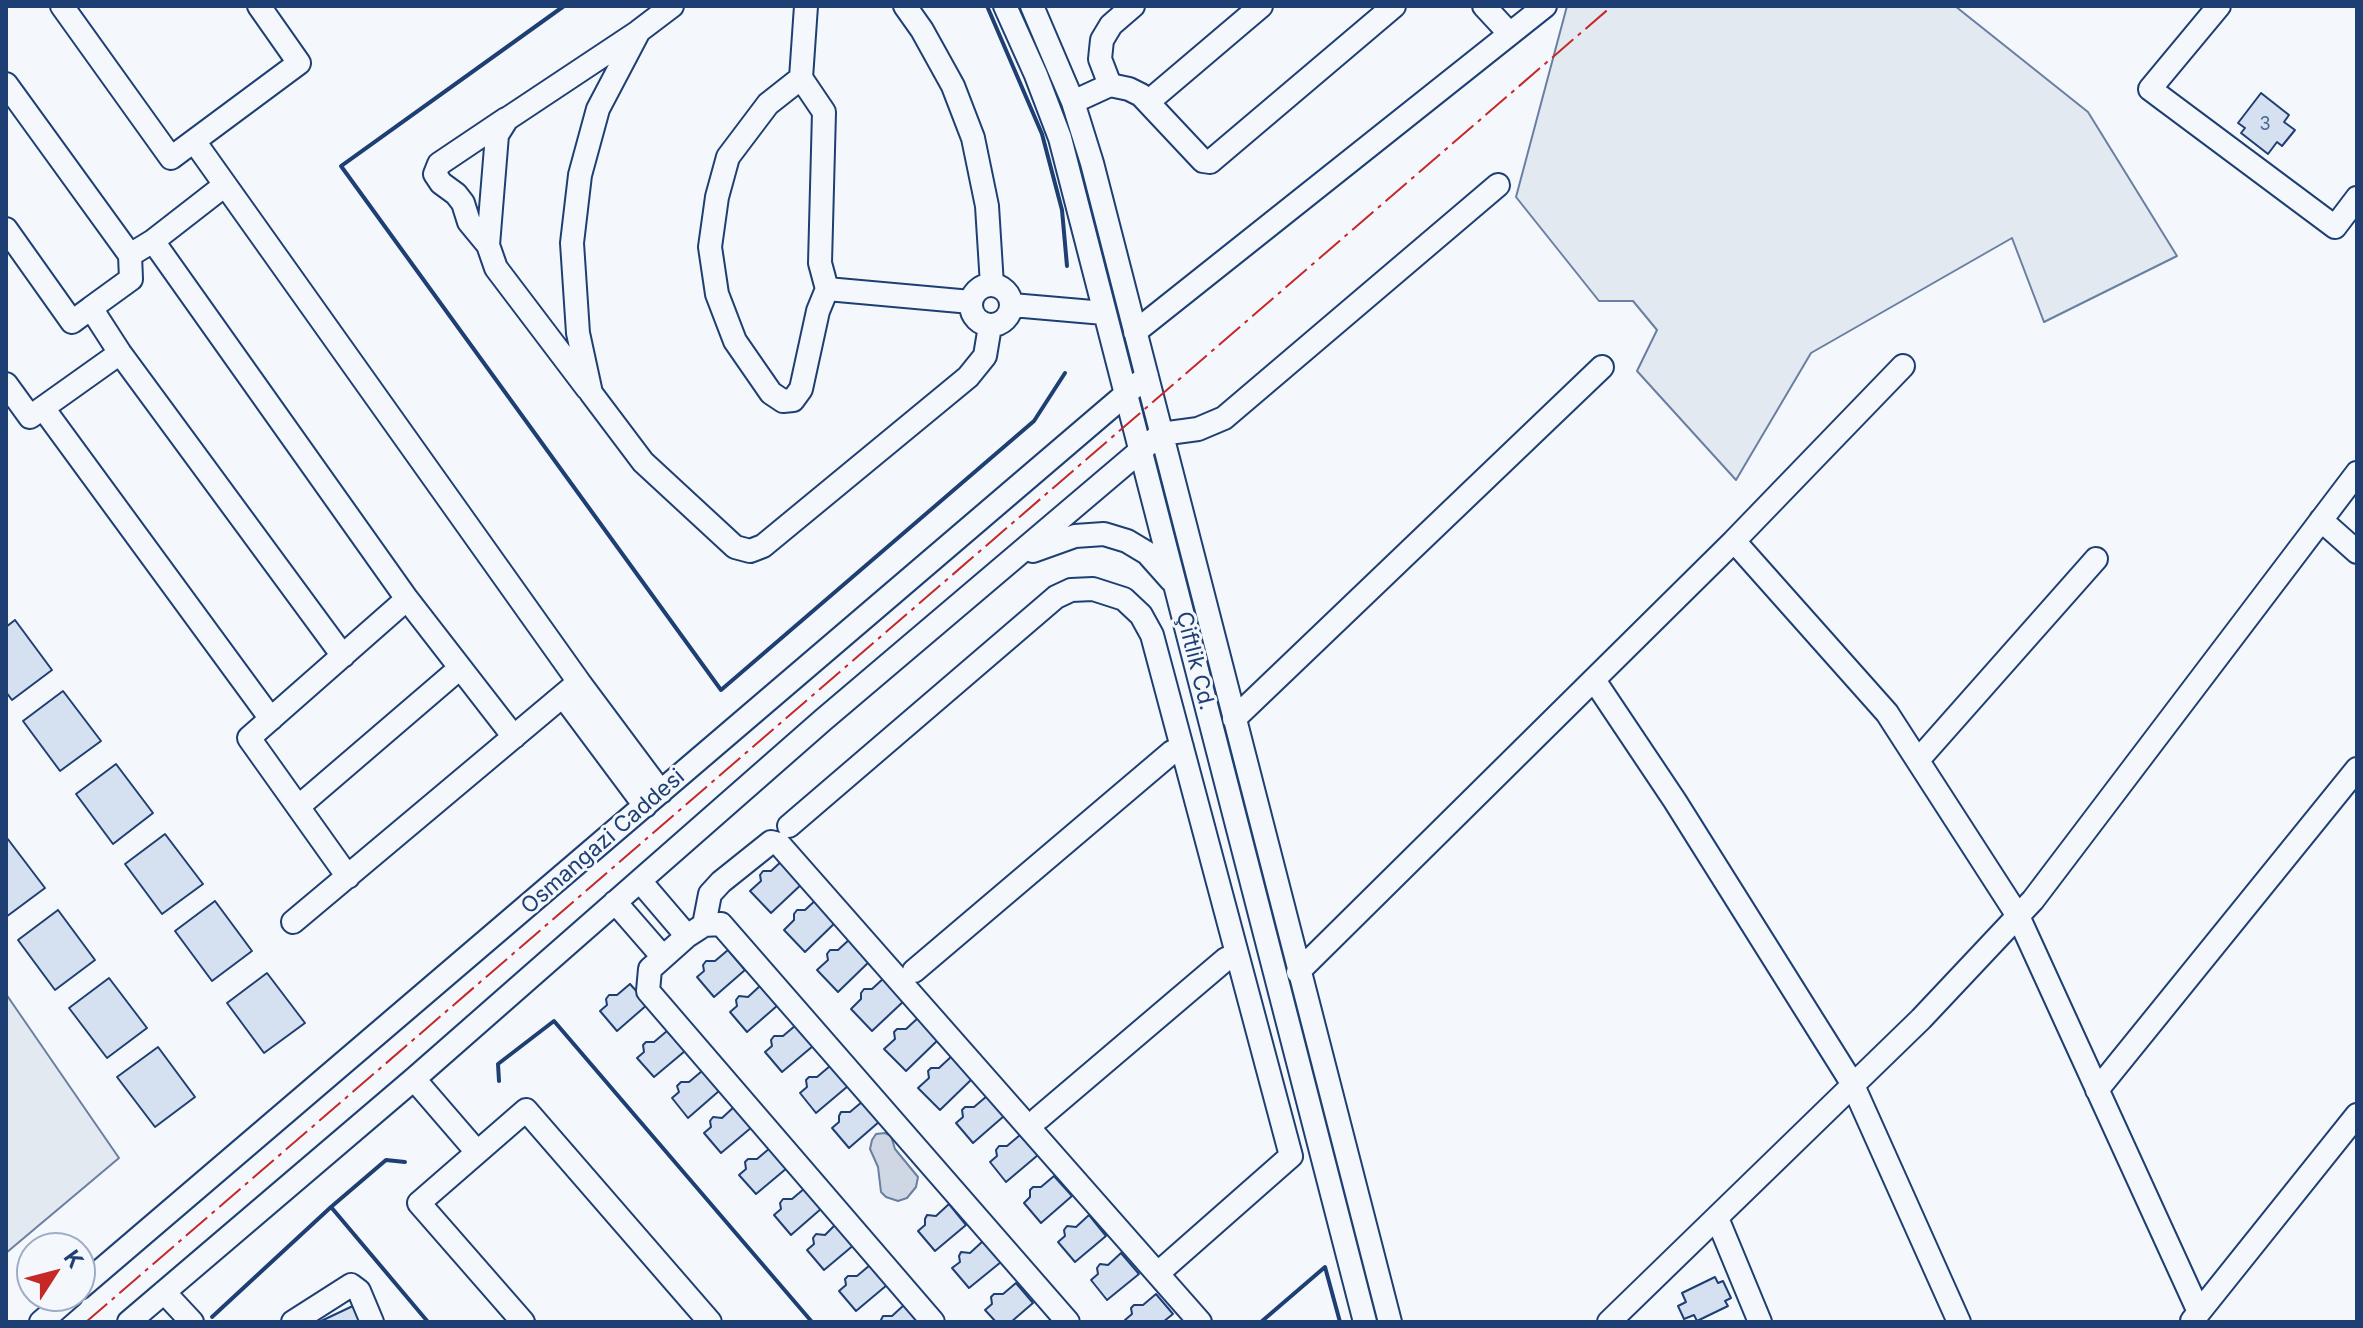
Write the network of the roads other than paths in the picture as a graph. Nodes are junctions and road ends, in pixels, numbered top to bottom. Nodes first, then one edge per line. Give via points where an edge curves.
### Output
1 (62, 6) edge
2 (259, 6) edge
3 (672, 6) edge
4 (806, 6) edge
5 (905, 6) edge
6 (1005, 6) edge
7 (1032, 6) edge
8 (1133, 6) edge
9 (1261, 6) edge
10 (1394, 6) edge
11 (1484, 6) edge
12 (1545, 6) edge
13 (2219, 6) edge
14 (639, 31) junction
15 (1510, 34) junction
16 (801, 78) junction
17 (6, 84) edge
18 (1110, 85) junction
19 (1073, 102) junction
20 (1148, 102) junction
21 (507, 119) junction
22 (194, 141) junction
23 (225, 185) junction
24 (1498, 185) dead end
25 (2357, 198) edge
26 (6, 229) edge
27 (153, 241) junction
28 (488, 245) junction
29 (130, 255) junction
30 (992, 285) junction
31 (827, 289) junction
32 (971, 302) junction
33 (1012, 305) junction
34 (91, 308) junction
35 (1104, 313) junction
36 (990, 326) junction
37 (1135, 332) junction
38 (120, 353) junction
39 (1903, 366) dead end
40 (1602, 367) dead end
41 (1147, 376) junction
42 (6, 384) edge
43 (591, 393) junction
44 (1125, 394) junction
45 (43, 408) junction
46 (1161, 434) junction
47 (1140, 451) junction
48 (2357, 473) edge
49 (2321, 520) junction
50 (1734, 541) junction
51 (2357, 552) edge
52 (2096, 559) dead end
53 (1007, 564) junction
54 (1175, 585) junction
55 (407, 599) junction
56 (343, 656) junction
57 (460, 668) junction
58 (1594, 680) junction
59 (571, 689) junction
60 (271, 719) junction
61 (1234, 719) junction
62 (514, 737) junction
63 (1182, 747) junction
64 (1919, 759) junction
65 (2357, 769) edge
66 (653, 799) junction
67 (298, 807) junction
68 (789, 826) dead end
69 (348, 877) junction
70 (640, 881) junction
71 (1256, 899) junction
72 (615, 902) junction
73 (1225, 909) junction
74 (2018, 916) junction
75 (293, 922) dead end
76 (696, 930) junction
77 (1237, 954) junction
78 (662, 956) junction
79 (914, 971) dead end
80 (1298, 972) junction
81 (414, 1079) junction
82 (1852, 1083) junction
83 (2097, 1090) junction
84 (2357, 1115) edge
85 (1039, 1118) dead end
86 (477, 1152) junction
87 (1717, 1218) junction
88 (1165, 1267) dead end
89 (96, 1274) edge
90 (164, 1292) junction
91 (2195, 1317) edge
92 (129, 1322) edge
93 (192, 1322) edge
94 (293, 1322) edge
95 (372, 1322) edge
96 (523, 1322) edge
97 (710, 1322) edge
98 (933, 1322) edge
99 (1068, 1322) edge
100 (1200, 1322) edge
101 (1365, 1322) edge
102 (1390, 1322) edge
103 (1609, 1322) edge
104 (1760, 1322) edge
105 (1959, 1322) edge

1 - 22 street via 171,158
2 - 22 street via 299,63
3 - 14 street
4 - 16 street
5 - 30 street via 953,86 973,138 987,206
6 - 35 street, Çiftlik Cd. via 1060,138
7 - 19 street, Çiftlik Cd.
8 - 18 street via 1102,40 1100,59
9 - 20 street
10 - 20 street via 1210,162 1200,158
11 - 15 street
12 - 15 street
13 - 25 street via 2150,89 2335,227
14 - 21 street
14 - 43 street via 598,109 580,175 572,243 578,333
15 - 37 street
16 - 31 street via 824,112 820,263
16 - 31 street via 768,104 728,157 710,247 717,294 735,341 771,393 783,401 793,400 801,389
17 - 29 street
18 - 19 street
18 - 20 street via 1129,89
19 - 37 street, Çiftlik Cd.
21 - 28 street via 497,135
21 - 28 street via 439,164 435,174 463,203 469,222
22 - 23 street
23 - 27 street
23 - 59 street
24 - 46 street via 1224,418 1198,429
26 - 34 street via 72,322
27 - 29 street
27 - 55 street
28 - 43 street via 496,268
29 - 34 street via 131,279
30 - 32 street via 978,290
30 - 33 street via 1007,293
31 - 32 street
32 - 36 street via 977,320
33 - 35 street
33 - 36 street via 1008,318
34 - 38 street
35 - 44 street, Çiftlik Cd.
36 - 43 street via 985,356 968,377 763,546 750,551 735,547 643,462
37 - 41 street, Çiftlik Cd.
38 - 45 street
38 - 56 street
39 - 50 street
40 - 61 street
41 - 44 street, Osmangazi Caddesi
41 - 46 street, Çiftlik Cd.
42 - 45 street via 30,417
44 - 47 street, Çiftlik Cd.
44 - 66 street, Osmangazi Caddesi
45 - 60 street
46 - 47 street
46 - 61 street, Çiftlik Cd.
47 - 53 street
47 - 54 street, Çiftlik Cd.
48 - 49 street
49 - 51 street
49 - 74 street
50 - 58 street
50 - 64 street via 1887,713
52 - 64 street
53 - 54 street via 1049,543 1104,534 1147,553
53 - 70 street
54 - 71 street, Çiftlik Cd.
55 - 56 street
55 - 57 street
56 - 60 street
57 - 62 street
57 - 67 street
58 - 80 street
58 - 82 street
59 - 62 street
59 - 66 street
60 - 67 street via 249,738
61 - 80 street, Çiftlik Cd.
62 - 69 street
63 - 68 street via 1148,624 1124,599 1081,588 1056,597
63 - 73 street
63 - 79 street
64 - 74 street
65 - 83 street
66 - 89 street, Osmangazi Caddesi
67 - 69 street
69 - 75 street
70 - 72 street
70 - 76 street
71 - 73 street
71 - 101 street, Çiftlik Cd.
72 - 78 street
72 - 81 street
73 - 77 street
74 - 82 street
74 - 83 street
76 - 78 street
76 - 99 street via 721,924
76 - 100 street via 710,894 721,882 771,842 779,844
77 - 85 street
77 - 88 street via 1291,1156
78 - 98 street via 650,969 648,991
80 - 102 street, Çiftlik Cd.
81 - 86 street
81 - 90 street
82 - 87 street
82 - 105 street
83 - 91 street
84 - 91 street
86 - 96 street via 419,1203
86 - 97 street via 526,1110
87 - 103 street
87 - 104 street
90 - 92 street
90 - 93 street
94 - 95 street via 351,1285

